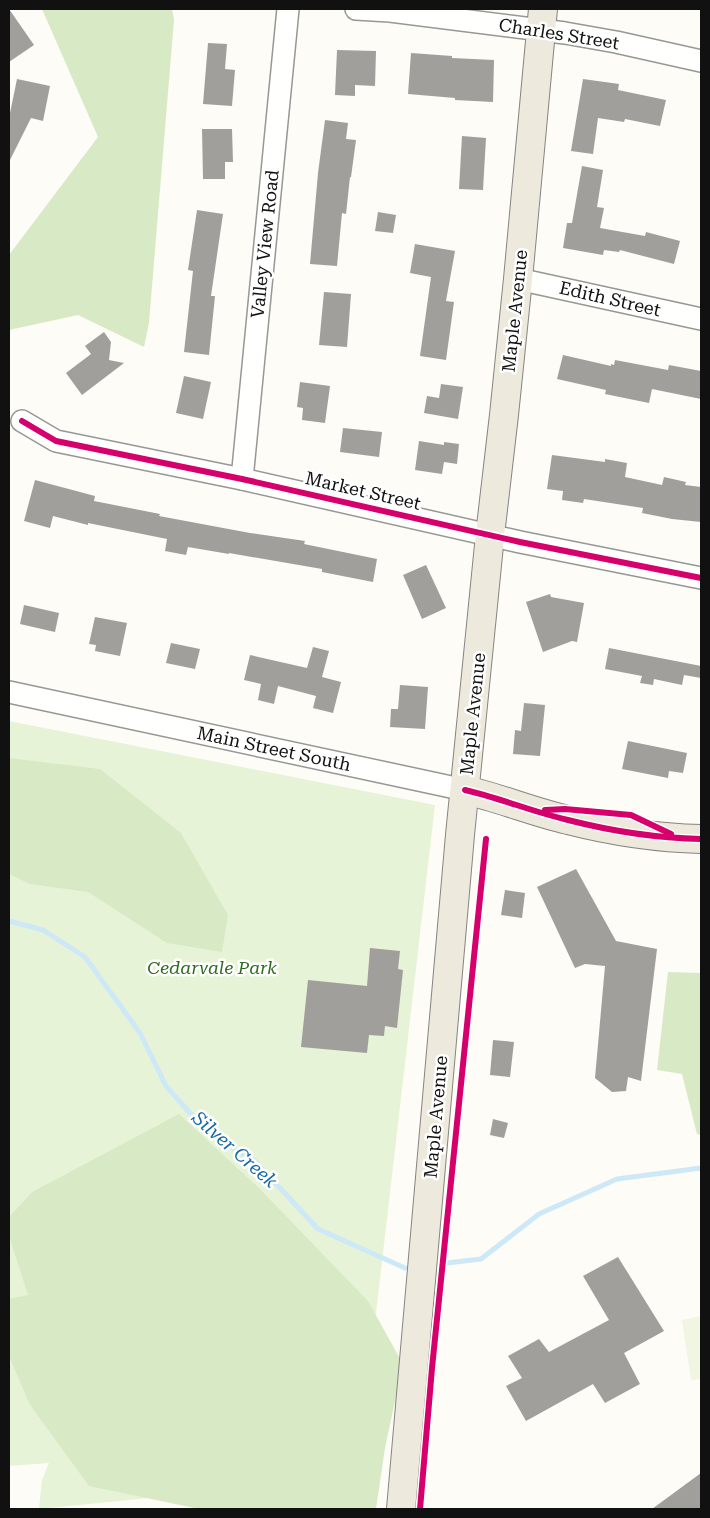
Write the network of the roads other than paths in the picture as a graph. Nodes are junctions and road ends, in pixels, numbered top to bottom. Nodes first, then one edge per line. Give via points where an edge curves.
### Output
1 (288, 9) edge
2 (356, 9) edge
3 (542, 20) edge
4 (701, 61) edge
5 (518, 279) junction
6 (701, 319) edge
7 (22, 421) dead end
8 (242, 479) junction
9 (490, 535) junction
10 (701, 578) edge
11 (9, 692) edge
12 (465, 790) junction
13 (692, 839) edge
14 (401, 1509) edge

1 - 8 street, Valley View Road
2 - 3 street, Charles Street
3 - 4 street, Charles Street via 565,33
3 - 5 main road, Maple Avenue
5 - 6 street, Edith Street
5 - 9 main road, Maple Avenue
7 - 8 street, Market Street via 56,441
8 - 9 street, Market Street
9 - 10 street, Market Street
9 - 12 main road, Maple Avenue
11 - 12 street, Main Street South
12 - 13 main road, Main Street South via 537,811 565,809 631,816
12 - 14 main road, Maple Avenue

